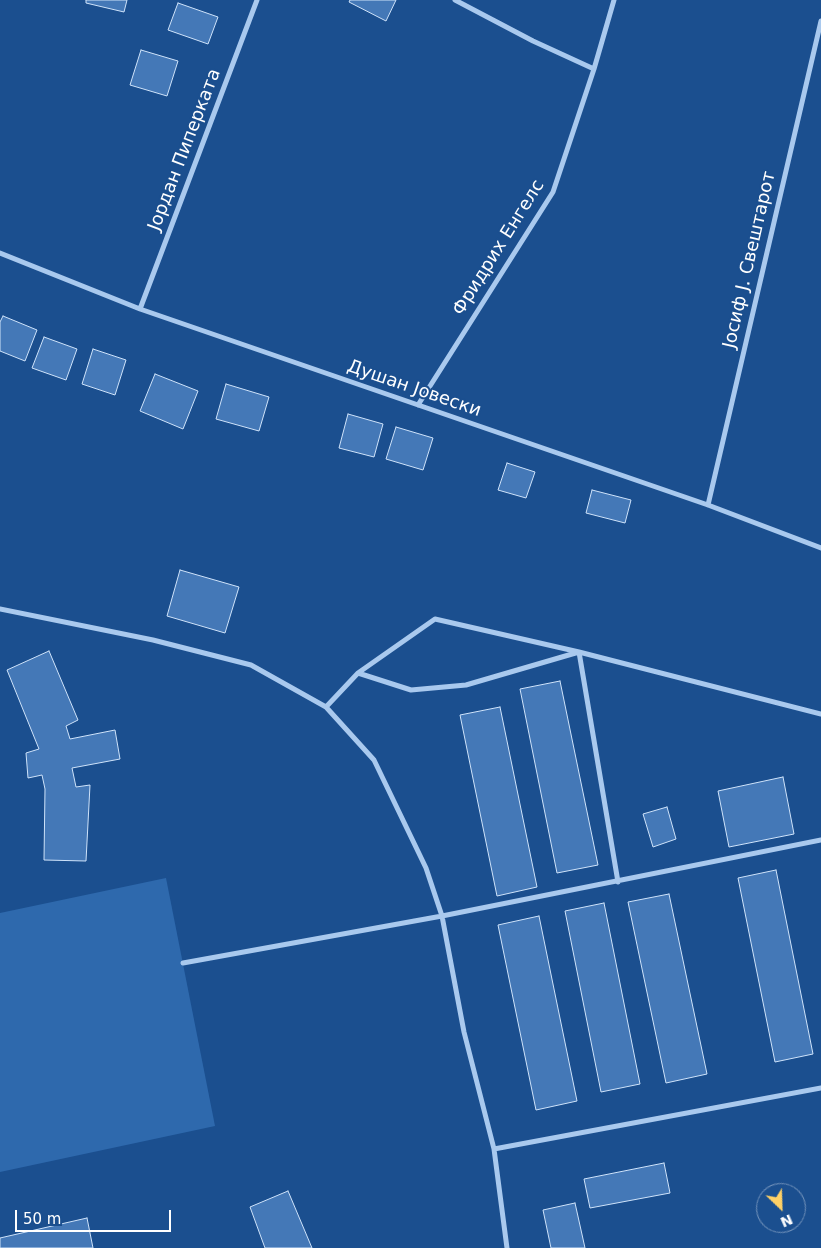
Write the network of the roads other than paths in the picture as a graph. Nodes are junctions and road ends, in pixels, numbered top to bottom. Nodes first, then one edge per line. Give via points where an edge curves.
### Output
1 (257, 0) edge
2 (455, 0) edge
3 (614, 0) edge
4 (821, 21) edge
5 (594, 68) junction
6 (0, 253) edge
7 (140, 309) junction
8 (418, 405) junction
9 (708, 505) junction
10 (821, 548) edge
11 (0, 609) edge
12 (579, 652) junction
13 (358, 673) junction
14 (326, 707) junction
15 (821, 714) edge
16 (821, 840) edge
17 (618, 882) junction
18 (442, 916) junction
19 (183, 962) dead end
20 (821, 1088) edge
21 (494, 1149) junction
22 (507, 1248) edge

1 - 7 street, Јордан Пиперката
2 - 5 street via 533,41
3 - 5 street, Фридрих Енгелс
4 - 9 street, Јосиф Ј. Свештарот
5 - 8 street, Фридрих Енгелс via 553,192
6 - 7 street, Душан Јовески
7 - 8 street, Душан Јовески
8 - 9 street, Душан Јовески
9 - 10 street, Душан Јовески
11 - 14 street via 153,640 251,665
12 - 13 street via 466,685 411,690
12 - 13 street via 435,619
12 - 15 street
12 - 17 street
13 - 14 street
14 - 18 street via 374,760 426,868
16 - 17 street
17 - 18 street
18 - 19 street
18 - 21 street via 464,1032
20 - 21 street
21 - 22 street

